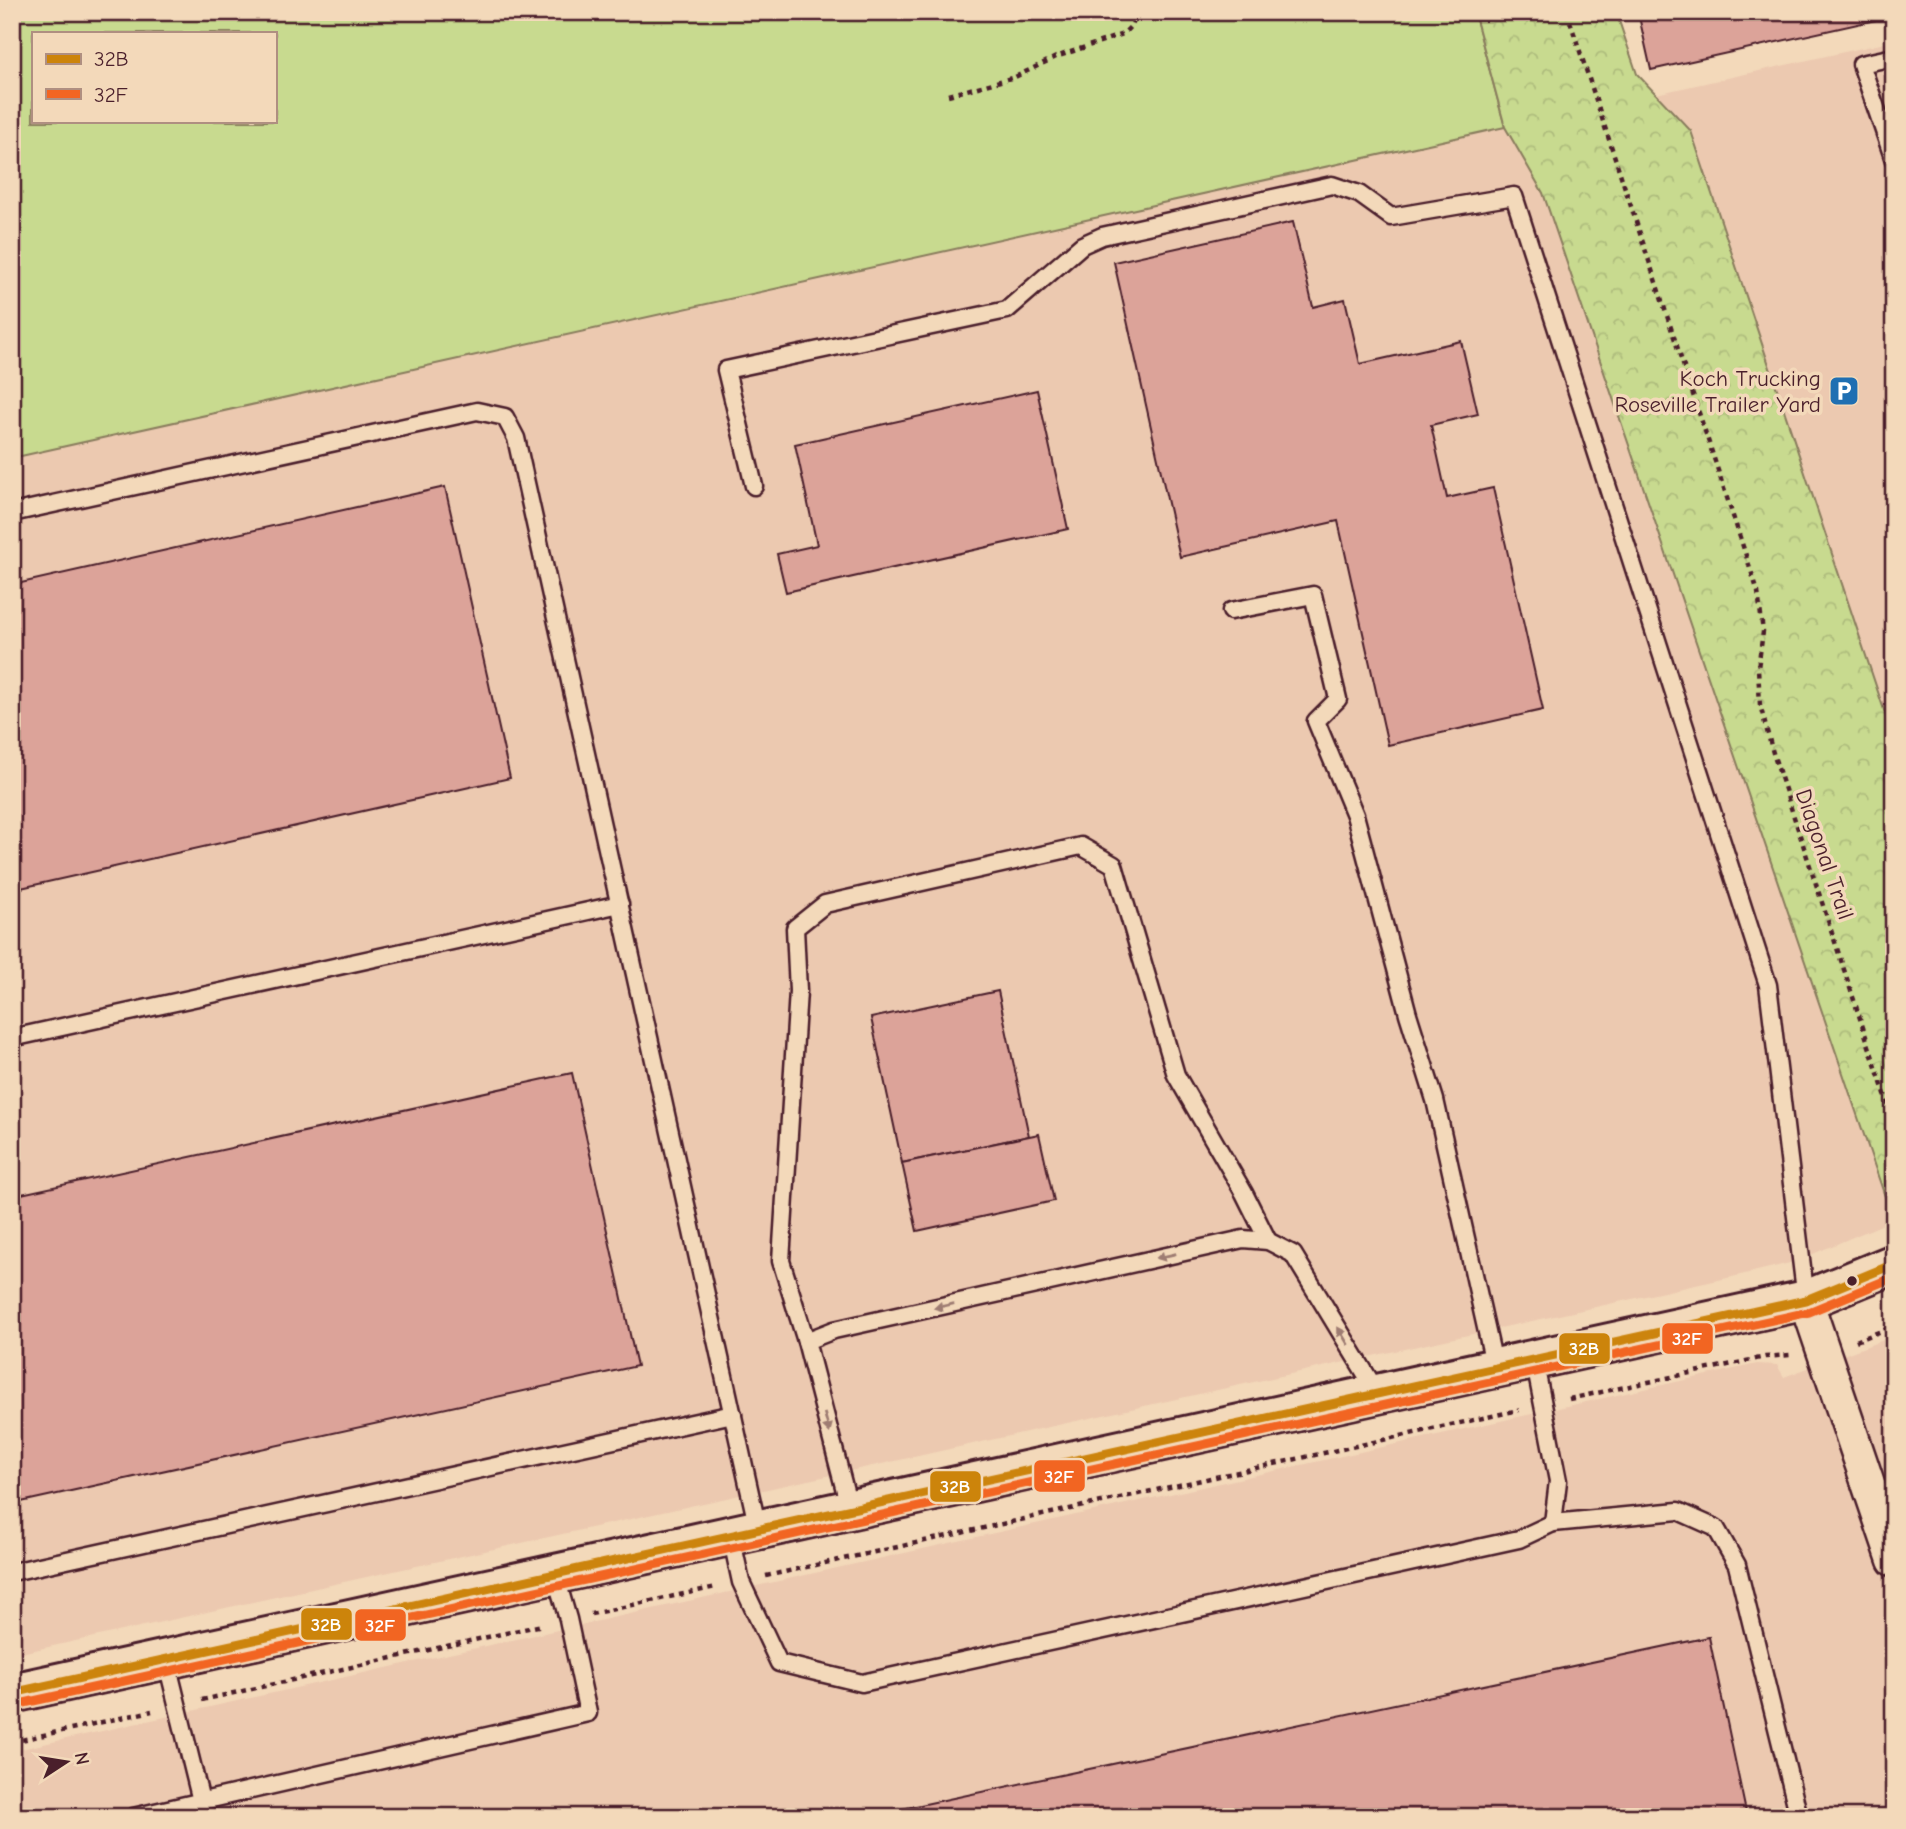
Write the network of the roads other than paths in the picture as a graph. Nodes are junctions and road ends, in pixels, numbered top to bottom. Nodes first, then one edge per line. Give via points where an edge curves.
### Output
1 (1894, 57) edge
2 (1894, 160) edge
3 (754, 486) dead end
4 (12, 513) edge
5 (1231, 611) dead end
6 (620, 904) junction
7 (12, 1038) edge
8 (1268, 1241) junction
9 (1894, 1264) edge
10 (1807, 1300) junction
11 (806, 1341) junction
12 (1534, 1359) junction
13 (1495, 1368) junction
14 (1378, 1394) junction
15 (733, 1414) junction
16 (850, 1510) junction
17 (1553, 1523) junction
18 (744, 1533) junction
19 (1894, 1560) edge
20 (12, 1572) edge
21 (555, 1574) junction
22 (166, 1659) junction
23 (12, 1693) edge
24 (201, 1801) junction
25 (133, 1817) edge
26 (1799, 1817) edge

1 - 2 lane via 1861,64
3 - 10 lane via 726,370 1007,310 1083,245 1102,236 1332,185 1359,194 1391,217 1514,196 1768,985
4 - 6 lane via 477,411 505,417 516,438
5 - 13 lane via 1313,594 1338,699 1316,720 1355,815 1435,1100
6 - 7 lane
6 - 15 lane
8 -> 11 lane via 1242,1239 834,1330
8 - 11 lane via 1175,1075 1114,865 1081,846 825,904 795,928 798,991 781,1261
14 -> 8 lane via 1293,1254
9 - 10 street
10 - 12 street
10 - 19 street
11 -> 16 lane
12 - 13 street
12 - 17 lane via 1558,1481
13 - 14 street
14 - 16 street
15 - 18 lane
15 - 20 lane
16 - 18 street
17 - 18 lane via 1520,1539 862,1684 779,1663 741,1582
17 - 26 lane via 1678,1511 1716,1528 1737,1564
18 - 21 street
21 - 22 street
21 - 24 lane via 588,1713
22 - 23 street
22 - 24 lane
24 - 25 lane

